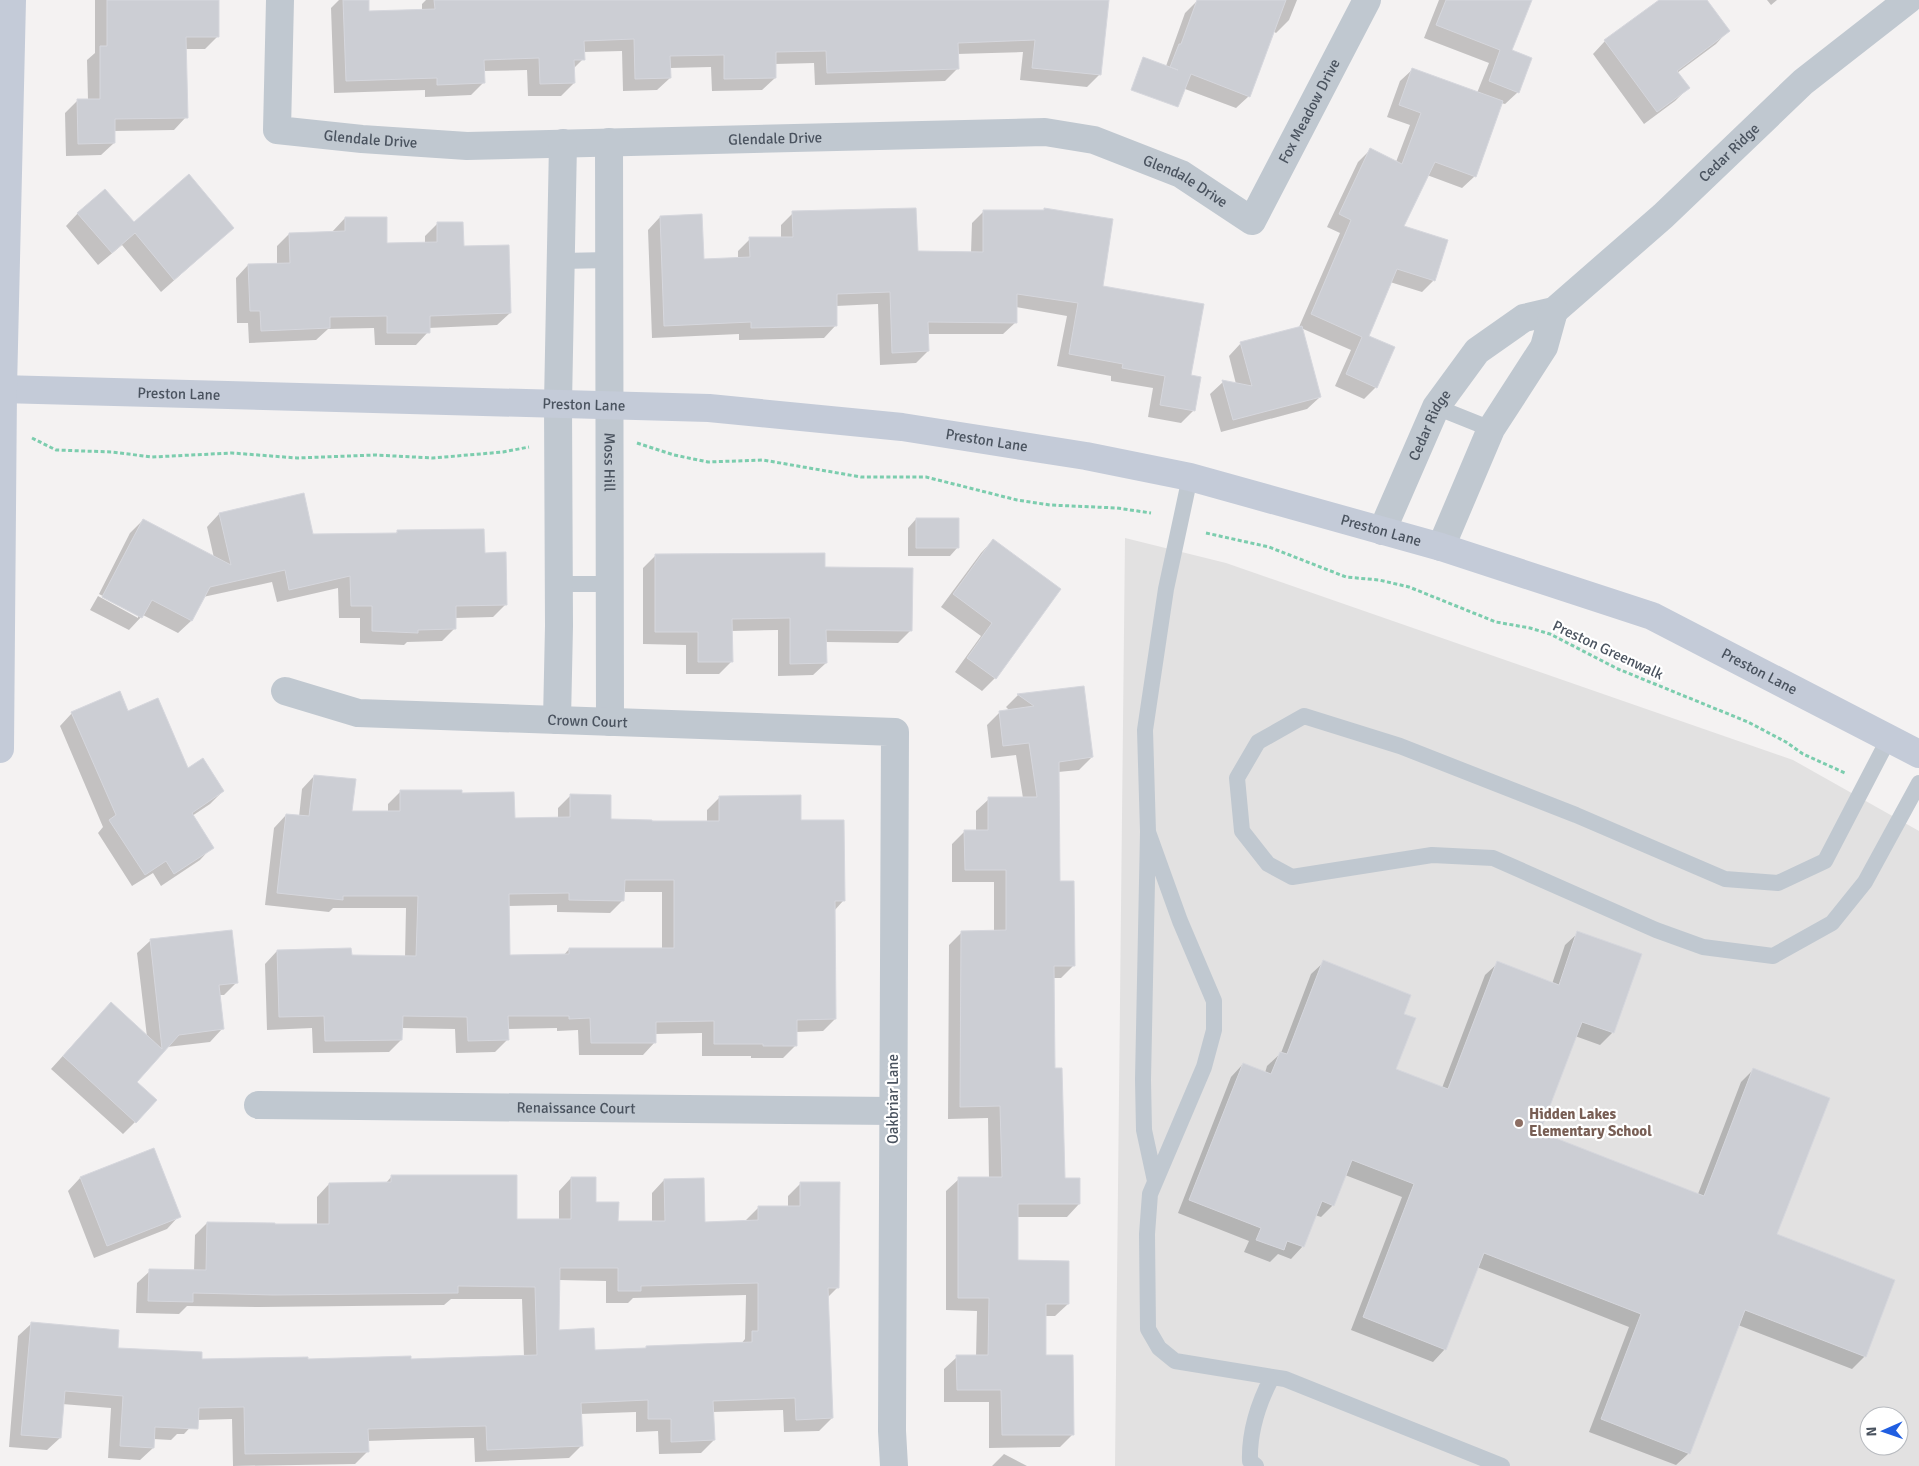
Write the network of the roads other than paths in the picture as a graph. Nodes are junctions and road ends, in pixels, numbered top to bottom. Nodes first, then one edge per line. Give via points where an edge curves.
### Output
1 (12, 0) edge
2 (280, 0) edge
3 (1367, 0) edge
4 (1908, 0) edge
5 (609, 142) junction
6 (563, 143) junction
7 (1252, 221) joint
8 (609, 260) junction
9 (561, 262) junction
10 (1554, 310) junction
11 (2, 389) edge
12 (558, 404) junction
13 (610, 406) junction
14 (1436, 407) junction
15 (1490, 429) junction
16 (1190, 477) junction
17 (1382, 531) junction
18 (1441, 547) junction
19 (558, 584) junction
20 (609, 584) junction
21 (285, 691) dead end
22 (557, 720) junction
23 (610, 722) junction
24 (894, 732) joint
25 (1888, 738) junction
26 (1917, 748) edge
27 (0, 749) edge
28 (1919, 784) edge
29 (1148, 832) junction
30 (258, 1105) dead end
31 (893, 1111) junction
32 (1155, 1180) junction
33 (1272, 1377) junction
34 (894, 1466) edge
35 (1256, 1466) edge
36 (1502, 1466) edge

1 - 11 street
2 - 6 street, Glendale Drive via 277,130 467,146
3 - 7 street, Fox Meadow Drive
4 - 10 street, Cedar Ridge via 1803,82 1663,216
5 - 6 street, Glendale Drive
5 - 7 street, Glendale Drive via 1045,132 1094,140 1181,174
5 - 8 street, Moss Hill
6 - 9 street
8 - 9 lane
8 - 13 street, Moss Hill
9 - 12 street
10 - 14 street, Cedar Ridge via 1524,318 1477,351
10 - 15 street via 1544,347
11 - 12 street, Preston Lane
11 - 27 street
12 - 13 street, Preston Lane
12 - 19 street
13 - 16 street, Preston Lane via 709,408 902,427 1086,456
13 - 20 street, Moss Hill
14 - 15 lane
14 - 17 street, Cedar Ridge
15 - 18 street
16 - 17 street, Preston Lane
16 - 29 lane via 1166,589 1145,730
17 - 18 street, Preston Lane
18 - 25 street, Preston Lane via 1652,616
19 - 20 lane
19 - 22 street
20 - 23 street, Moss Hill
21 - 22 street, Crown Court via 358,713
22 - 23 street, Crown Court
23 - 24 street, Crown Court
24 - 31 street, Oakbriar Lane
25 - 26 street, Preston Lane
25 - 28 lane via 1825,860 1778,883 1724,879 1576,815 1400,746 1304,716 1258,742 1237,778 1242,830 1268,864 1292,877 1432,855 1493,858 1656,930 1703,947 1773,956 1832,923 1865,882
29 - 32 lane via 1144,1130
29 - 32 lane via 1214,1002 1214,1030 1204,1067
30 - 31 street, Renaissance Court
31 - 34 street, Oakbriar Lane
32 - 33 lane via 1150,1194 1147,1234 1148,1329 1159,1348 1175,1361
33 - 35 lane via 1261,1399 1249,1442 1250,1461
33 - 36 lane via 1285,1379

